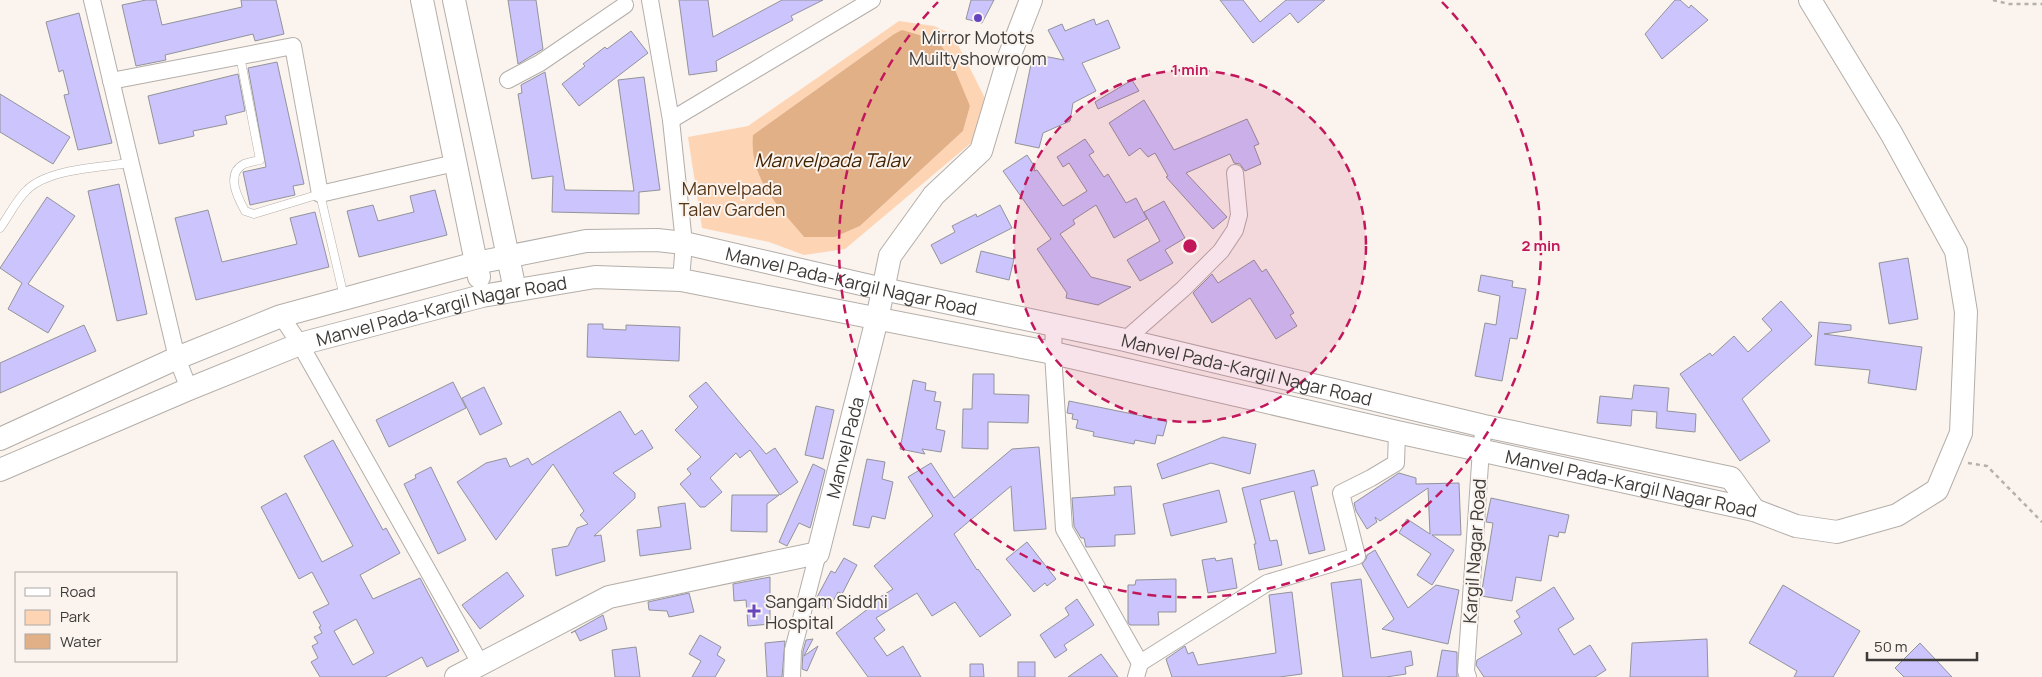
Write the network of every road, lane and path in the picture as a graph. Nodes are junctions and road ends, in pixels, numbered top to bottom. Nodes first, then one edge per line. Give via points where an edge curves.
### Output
1 (422, 0) edge
2 (454, 0) edge
3 (650, 0) edge
4 (872, 0) edge
5 (1030, 0) edge
6 (1810, 0) edge
7 (1993, 0) edge
8 (96, 1) edge
9 (629, 2) edge
10 (2042, 4) edge
11 (240, 56) junction
12 (508, 80) dead end
13 (111, 81) junction
14 (671, 120) junction
15 (130, 163) junction
16 (455, 163) junction
17 (1235, 173) dead end
18 (320, 194) junction
19 (0, 228) edge
20 (684, 243) junction
21 (507, 257) junction
22 (476, 263) junction
23 (681, 280) junction
24 (883, 289) junction
25 (515, 290) junction
26 (482, 296) junction
27 (344, 299) junction
28 (281, 316) junction
29 (877, 319) junction
30 (1054, 325) junction
31 (1126, 340) junction
32 (300, 344) junction
33 (1053, 353) junction
34 (177, 358) junction
35 (189, 389) junction
36 (1484, 426) junction
37 (1397, 432) junction
38 (0, 439) edge
39 (1481, 449) junction
40 (1950, 460) junction
41 (0, 470) edge
42 (1754, 510) junction
43 (2042, 522) edge
44 (818, 554) junction
45 (480, 663) junction
46 (1138, 670) edge
47 (1466, 675) edge
48 (456, 677) edge
49 (792, 677) edge

1 - 16 street
2 - 21 street
3 - 14 street
4 - 14 street
5 - 24 street, Manvel Pada via 981,151 934,195 890,256
6 - 40 street via 1892,133 1956,251 1966,312 1961,433
7 - 10 path via 2009,4
8 - 13 street
9 - 12 street via 540,63
11 - 13 street
11 - 18 street via 293,46
11 - 18 lane via 260,160 244,164 237,170 234,180 245,211 254,214
13 - 15 street
14 - 20 street
15 - 19 lane via 40,179 26,190
15 - 34 street
16 - 18 street
16 - 22 street
17 - 31 street via 1239,215 1236,230 1222,251
18 - 27 lane
20 - 21 street, Manvel Pada-Kargil Nagar Road via 586,241
20 - 23 street
20 - 24 street, Manvel Pada-Kargil Nagar Road
21 - 22 street, Manvel Pada-Kargil Nagar Road
21 - 25 street
22 - 26 street
22 - 27 street, Manvel Pada-Kargil Nagar Road
23 - 25 street, Manvel Pada-Kargil Nagar Road via 595,277
23 - 29 street, Manvel Pada-Kargil Nagar Road
24 - 29 street, Manvel Pada
24 - 30 street, Manvel Pada-Kargil Nagar Road
25 - 26 street, Manvel Pada-Kargil Nagar Road
26 - 32 street, Manvel Pada-Kargil Nagar Road
27 - 28 street, Manvel Pada-Kargil Nagar Road
28 - 32 street
28 - 34 street, Manvel Pada-Kargil Nagar Road
29 - 33 street, Manvel Pada-Kargil Nagar Road
29 - 44 street, Manvel Pada
30 - 31 street, Manvel Pada-Kargil Nagar Road
30 - 33 street
31 - 36 street, Manvel Pada-Kargil Nagar Road
32 - 35 street, Manvel Pada-Kargil Nagar Road
32 - 45 street
33 - 37 street, Manvel Pada-Kargil Nagar Road
33 - 46 street via 1064,529
34 - 35 street
34 - 38 street, Manvel Pada-Kargil Nagar Road
35 - 41 street, Manvel Pada-Kargil Nagar Road
36 - 39 street, Kargil Nagar Road
36 - 42 street, Manvel Pada-Kargil Nagar Road via 1731,478
37 - 39 street, Manvel Pada-Kargil Nagar Road
37 - 46 street via 1396,463 1341,493 1357,556 1267,583
39 - 42 street, Manvel Pada-Kargil Nagar Road
39 - 47 street, Kargil Nagar Road
40 - 42 street via 1937,490 1897,515 1838,532 1796,526
40 - 43 path via 1987,466
44 - 45 street via 609,597
44 - 49 street via 793,650
45 - 48 street

